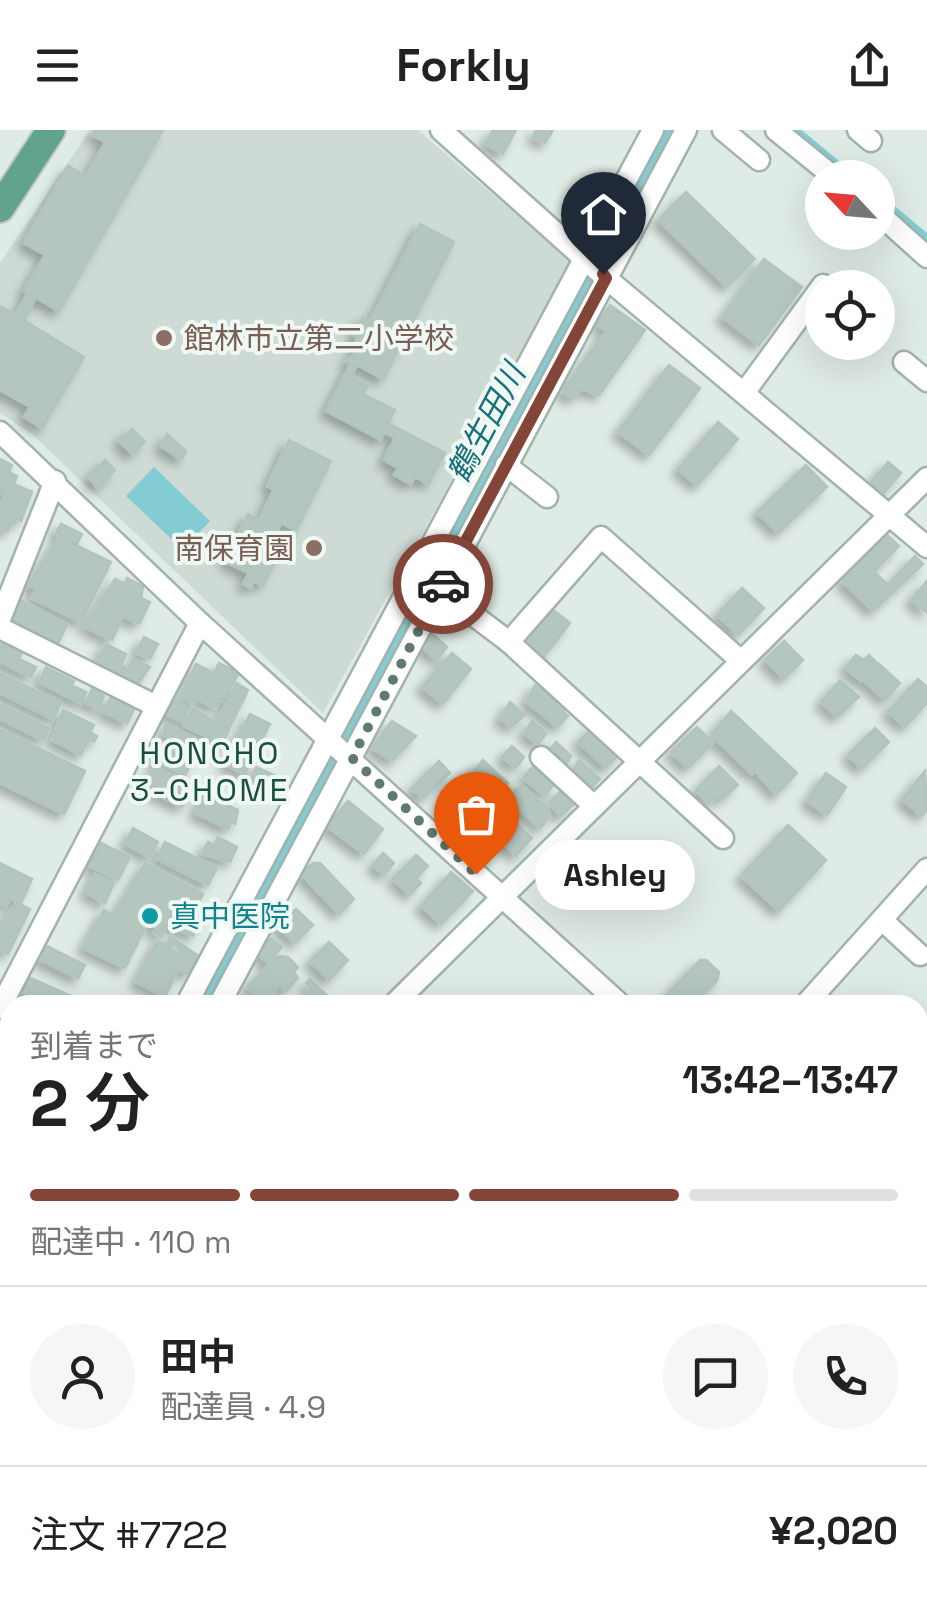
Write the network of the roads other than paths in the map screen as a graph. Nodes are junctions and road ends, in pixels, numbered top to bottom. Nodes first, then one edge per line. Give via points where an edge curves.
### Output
1 (50, 130) edge
2 (441, 130) edge
3 (653, 130) edge
4 (686, 130) edge
5 (723, 130) edge
6 (776, 130) edge
7 (760, 160) dead end
8 (814, 160) edge
9 (0, 208) edge
10 (895, 228) edge
11 (927, 257) edge
12 (595, 268) junction
13 (805, 310) edge
14 (904, 362) dead end
15 (927, 381) edge
16 (744, 393) junction
17 (0, 432) edge
18 (506, 465) junction
19 (927, 478) edge
20 (55, 481) junction
21 (547, 497) dead end
22 (889, 514) junction
23 (927, 547) edge
24 (7, 583) edge
25 (440, 590) junction
26 (0, 618) edge
27 (200, 622) junction
28 (0, 628) edge
29 (509, 642) junction
30 (741, 661) junction
31 (156, 706) junction
32 (331, 738) junction
33 (350, 756) junction
34 (541, 757) dead end
35 (641, 760) junction
36 (594, 806) junction
37 (722, 838) dead end
38 (927, 869) edge
39 (501, 898) junction
40 (882, 920) junction
41 (920, 955) dead end
42 (7, 995) edge
43 (191, 995) edge
44 (224, 995) edge
45 (402, 995) edge
46 (610, 995) edge
47 (814, 995) edge

1 - 9 main road
2 - 12 street
3 - 12 street
4 - 12 street
5 - 7 street
6 - 8 street
10 - 11 street
12 - 16 street
12 - 18 street
12 - 32 street
13 - 16 street
14 - 15 street
16 - 22 street
17 - 20 street
18 - 21 street
18 - 25 street
19 - 22 street
20 - 24 street
20 - 27 street
22 - 23 street
22 - 30 street
24 - 26 street
25 - 29 street
25 - 33 street
27 - 31 street
27 - 32 street
28 - 31 street
29 - 30 street via 602,538
29 - 35 street
30 - 35 street
31 - 42 street
32 - 33 street
32 - 43 street
33 - 39 street
33 - 44 street
34 - 36 street
35 - 36 street
35 - 37 street
36 - 39 street
38 - 40 street
39 - 45 street
39 - 46 street
40 - 41 street
40 - 47 street

